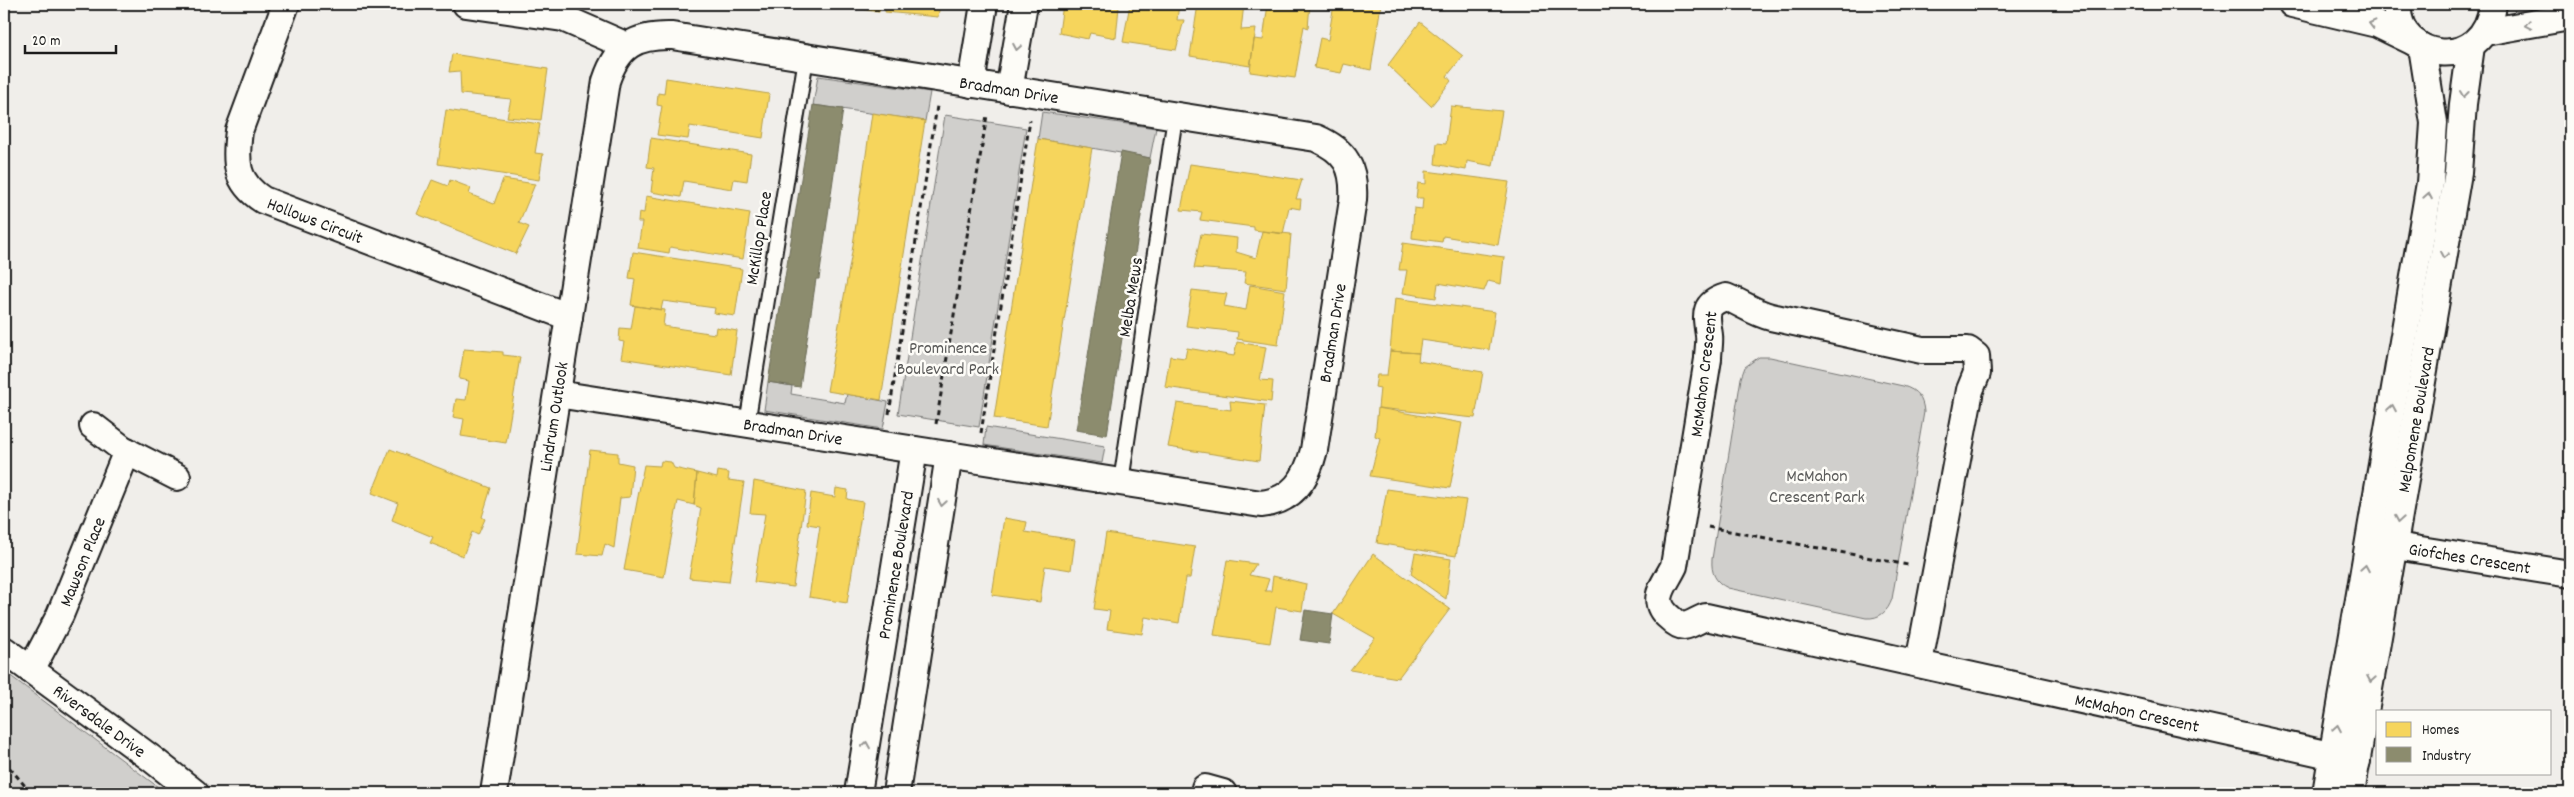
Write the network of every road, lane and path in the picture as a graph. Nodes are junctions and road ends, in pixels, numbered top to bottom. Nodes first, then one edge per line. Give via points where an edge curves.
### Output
1 (286, 4) edge
2 (466, 4) edge
3 (984, 4) edge
4 (1024, 4) edge
5 (2292, 4) edge
6 (2398, 4) edge
7 (2493, 4) edge
8 (2570, 17) edge
9 (2478, 39) junction
10 (2419, 45) junction
11 (627, 46) junction
12 (806, 58) junction
13 (941, 78) junction
14 (991, 87) junction
15 (1034, 95) junction
16 (1176, 117) junction
17 (569, 317) junction
18 (557, 394) junction
19 (889, 414) dead end
20 (747, 424) junction
21 (93, 426) dead end
22 (126, 451) junction
23 (931, 452) junction
24 (977, 459) junction
25 (177, 477) dead end
26 (1121, 482) junction
27 (1681, 522) junction
28 (2369, 542) junction
29 (2395, 546) junction
30 (1936, 570) junction
31 (2570, 574) edge
32 (4, 650) edge
33 (1918, 663) junction
34 (31, 670) junction
35 (876, 680) junction
36 (914, 686) junction
37 (2345, 758) junction
38 (4, 761) edge
39 (31, 793) edge
40 (195, 793) edge
41 (494, 793) edge
42 (858, 793) edge
43 (896, 793) edge
44 (2326, 793) edge
45 (2352, 793) edge

1 - 17 street, Hollows Circuit via 239,131 239,172 251,192 264,200
2 - 11 street via 563,18
3 - 14 street
4 -> 14 street
10 -> 5 street via 2377,24
6 - 10 street via 2400,21
7 - 9 street, Melpomene Boulevard via 2492,18
8 -> 9 street
9 - 10 street via 2447,53 2434,52
9 -> 29 street, Melpomene Boulevard via 2463,104 2458,173
28 -> 10 street, Melpomene Boulevard via 2430,183 2434,124
11 - 12 street, Bradman Drive via 647,37 672,36
11 - 17 street, Lindrum Outlook via 611,67 606,81
12 - 13 street, Bradman Drive
12 - 20 lane, McKillop Place
13 - 14 street, Bradman Drive
13 - 19 path
14 - 15 street, Bradman Drive
14 - 23 path
15 - 16 street, Bradman Drive
15 - 24 path
16 - 26 lane, Melba Mews
16 - 26 street, Bradman Drive via 1316,138 1329,144 1344,157 1352,173 1354,186 1350,221 1314,450 1306,475 1297,488 1274,503 1261,504
17 - 18 street, Lindrum Outlook
18 - 20 street, Bradman Drive
18 - 41 street, Lindrum Outlook
20 - 23 street, Bradman Drive
21 - 22 street
22 - 25 street
22 - 34 street, Mawson Place via 60,615
23 - 24 street, Bradman Drive
23 - 35 street, Prominence Boulevard
23 -> 36 street
24 - 26 street, Bradman Drive
27 - 30 path
27 - 30 street, McMahon Crescent via 1708,359 1708,307 1726,297 1771,317 1922,350 1968,350 1976,356 1977,373 1970,390
27 - 33 street, McMahon Crescent via 1674,566 1662,584 1659,599 1665,614 1677,624 1685,626 1706,617
28 - 29 street, Giofches Crescent
37 -> 28 street, Melpomene Boulevard
29 - 31 street, Giofches Crescent
29 -> 37 street, Melpomene Boulevard
30 - 33 street, McMahon Crescent
32 - 34 street, Riversdale Drive
33 - 37 street, McMahon Crescent
34 - 40 street, Riversdale Drive
35 - 36 street
42 -> 35 street, Prominence Boulevard
36 - 43 street
37 - 44 street, Melpomene Boulevard
37 - 45 street, Melpomene Boulevard
38 - 39 path

